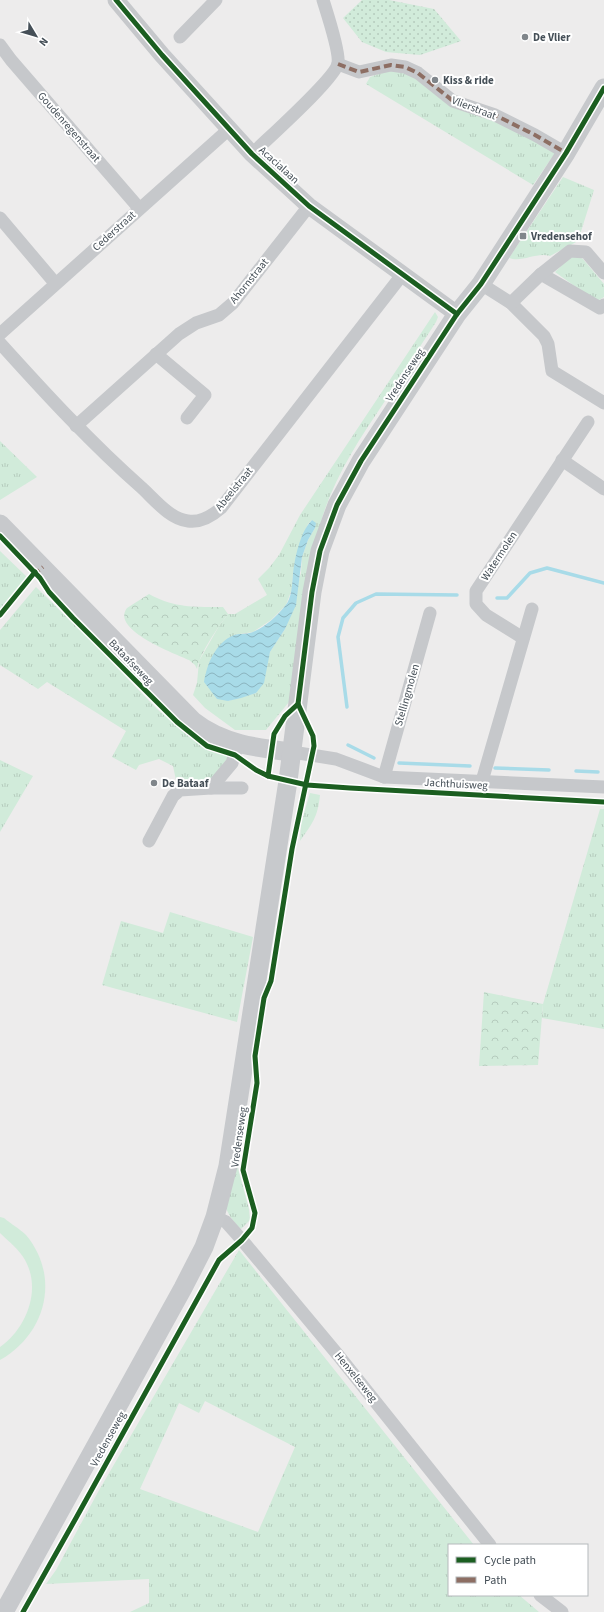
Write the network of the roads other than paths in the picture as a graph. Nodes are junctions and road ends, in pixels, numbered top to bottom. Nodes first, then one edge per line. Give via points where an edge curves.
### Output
1 (116, 0) edge
2 (216, 0) edge
3 (323, 0) edge
4 (180, 37) dead end
5 (0, 45) edge
6 (338, 64) junction
7 (604, 88) edge
8 (228, 130) junction
9 (566, 153) junction
10 (252, 154) junction
11 (309, 206) junction
12 (139, 208) junction
13 (0, 218) edge
14 (604, 273) edge
15 (541, 274) junction
16 (402, 275) junction
17 (55, 283) junction
18 (481, 284) junction
19 (511, 303) junction
20 (604, 305) edge
21 (457, 314) junction
22 (0, 334) edge
23 (0, 343) edge
24 (156, 354) junction
25 (604, 403) edge
26 (188, 418) dead end
27 (588, 422) dead end
28 (76, 426) junction
29 (562, 460) junction
30 (604, 489) edge
31 (0, 524) edge
32 (532, 610) dead end
33 (430, 613) dead end
34 (523, 638) junction
35 (238, 744) junction
36 (292, 752) junction
37 (384, 777) junction
38 (482, 781) junction
39 (603, 785) edge
40 (211, 788) junction
41 (242, 788) dead end
42 (149, 841) dead end
43 (214, 1217) junction
44 (489, 1544) edge
45 (541, 1596) edge
46 (4, 1612) edge
47 (562, 1612) edge

1 - 8 street, Acacialaan
2 - 4 street
3 - 6 street
5 - 12 street, Goudenregenstraat
6 - 9 street, Vlierstraat via 359,72 391,65 405,67 418,73 452,101 495,115
6 - 10 street via 327,82
7 - 9 main road, Vredenseweg
8 - 10 street, Acacialaan
8 - 12 street, Cederstraat
9 - 18 main road, Vredenseweg
10 - 11 street, Acacialaan
11 - 16 street, Acacialaan
11 - 24 street, Ahornstraat via 232,303 218,315 196,323 179,334
12 - 17 street, Cederstraat
13 - 17 street
14 - 15 street via 586,252 570,251
15 - 19 street
15 - 20 street via 600,308
16 - 21 street, Acacialaan
16 - 28 street, Abeelstraat via 221,508 212,516 188,521 172,515 106,457
17 - 22 street, Cederstraat
18 - 19 street
18 - 21 main road, Vredenseweg
19 - 25 street via 544,336 548,344 552,371
21 - 36 main road, Vredenseweg via 361,461 335,512 320,551 312,592
23 - 28 street, Abeelstraat
24 - 26 street via 205,396
24 - 28 street, Ahornstraat
27 - 29 street, Watermolen
29 - 30 street
29 - 34 street, Watermolen via 476,591 476,604 486,615
31 - 35 main road, Bataafseweg via 193,721 211,734
32 - 34 street
33 - 37 street, Stellingmolen
34 - 38 street
35 - 36 main road, Bataafseweg
35 - 40 street via 232,763
36 - 37 street, Jachthuisweg via 336,758
36 - 43 main road, Vredenseweg via 228,1166
37 - 38 street, Jachthuisweg
38 - 39 street, Jachthuisweg
40 - 41 street
40 - 42 street via 180,790 173,796
43 - 44 street, Henxelseweg via 226,1222 257,1258
43 - 46 main road, Vredenseweg via 204,1247 183,1288
45 - 47 street

